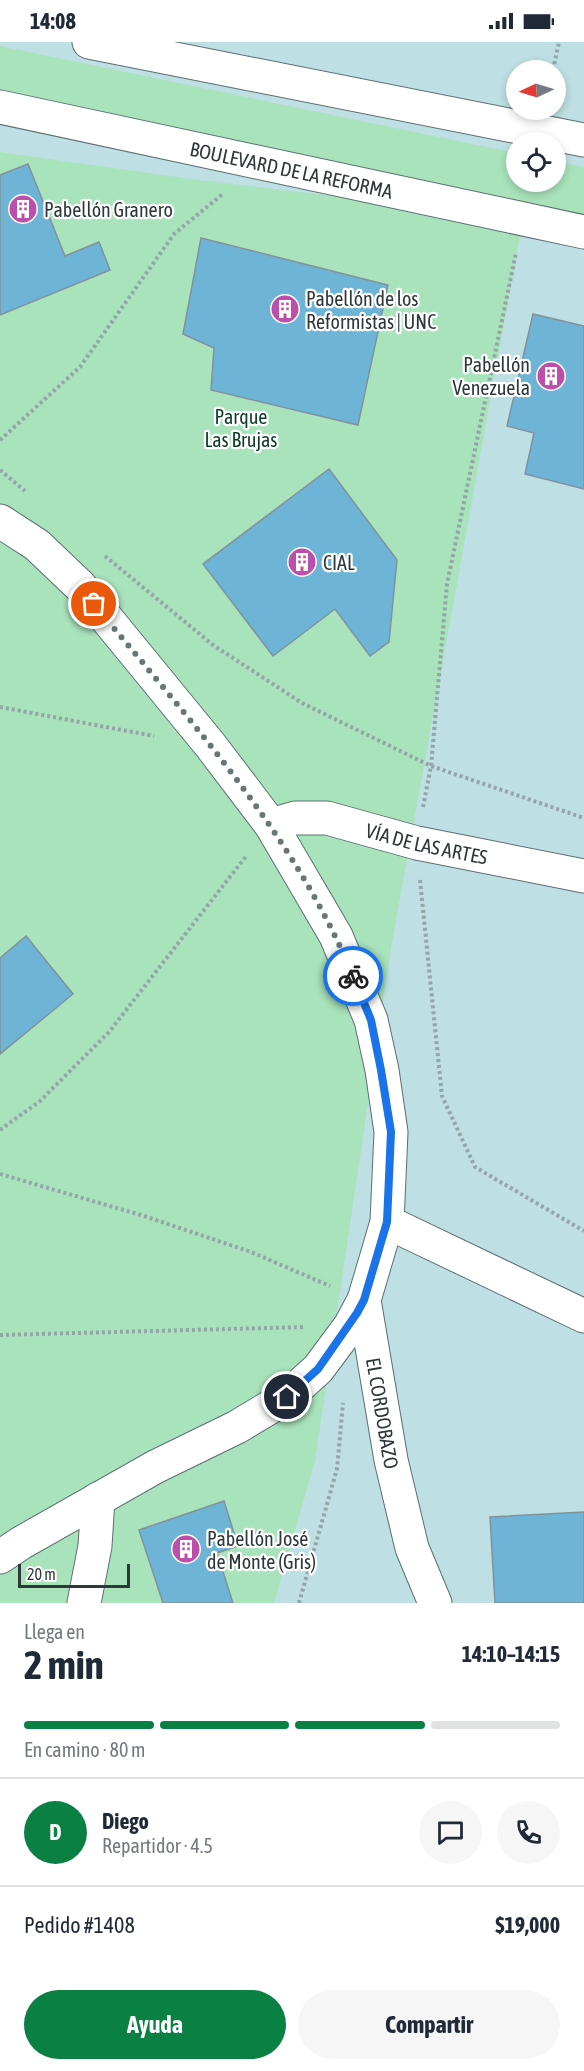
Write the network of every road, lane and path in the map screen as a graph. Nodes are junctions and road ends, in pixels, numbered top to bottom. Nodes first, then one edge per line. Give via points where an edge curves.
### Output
1 (89, 42) edge
2 (559, 42) edge
3 (555, 60) edge
4 (0, 107) edge
5 (584, 140) edge
6 (262, 162) junction
7 (523, 219) junction
8 (584, 232) edge
9 (0, 440) edge
10 (0, 470) edge
11 (28, 493) dead end
12 (0, 521) edge
13 (102, 554) dead end
14 (0, 707) edge
15 (211, 746) junction
16 (431, 766) junction
17 (584, 818) edge
18 (271, 825) junction
19 (417, 843) junction
20 (584, 876) edge
21 (0, 1130) edge
22 (0, 1174) edge
23 (387, 1222) junction
24 (584, 1231) edge
25 (357, 1313) junction
26 (584, 1316) edge
27 (0, 1335) edge
28 (343, 1397) dead end
29 (98, 1499) junction
30 (0, 1557) edge
31 (84, 1603) edge
32 (299, 1603) edge
33 (435, 1603) edge

1 - 5 street
2 - 3 path
4 - 6 street, BOULEVARD DE LA REFORMA
6 - 7 street, BOULEVARD DE LA REFORMA
6 - 9 path via 174,234 80,367
7 - 8 street, BOULEVARD DE LA REFORMA
7 - 16 path via 447,584
10 - 11 path
12 - 15 street, EL CORDOBAZO via 37,545 80,586
13 - 16 path via 213,645 302,704
14 - 15 path
15 - 18 street, EL CORDOBAZO
16 - 17 path
16 - 19 path
18 - 19 street, VÍA DE LAS ARTES via 295,818 327,818
18 - 21 path via 109,1032 40,1101
18 - 23 street, EL CORDOBAZO via 336,936 371,1020 391,1132
19 - 20 street, VÍA DE LAS ARTES
19 - 24 path via 442,1096 475,1167
22 - 25 path via 251,1252
23 - 25 street, EL CORDOBAZO
23 - 26 street
25 - 27 path
25 - 29 street via 318,1369 287,1397
25 - 33 street, EL CORDOBAZO via 412,1548
28 - 32 path via 337,1469
29 - 30 street
29 - 31 street via 95,1546

